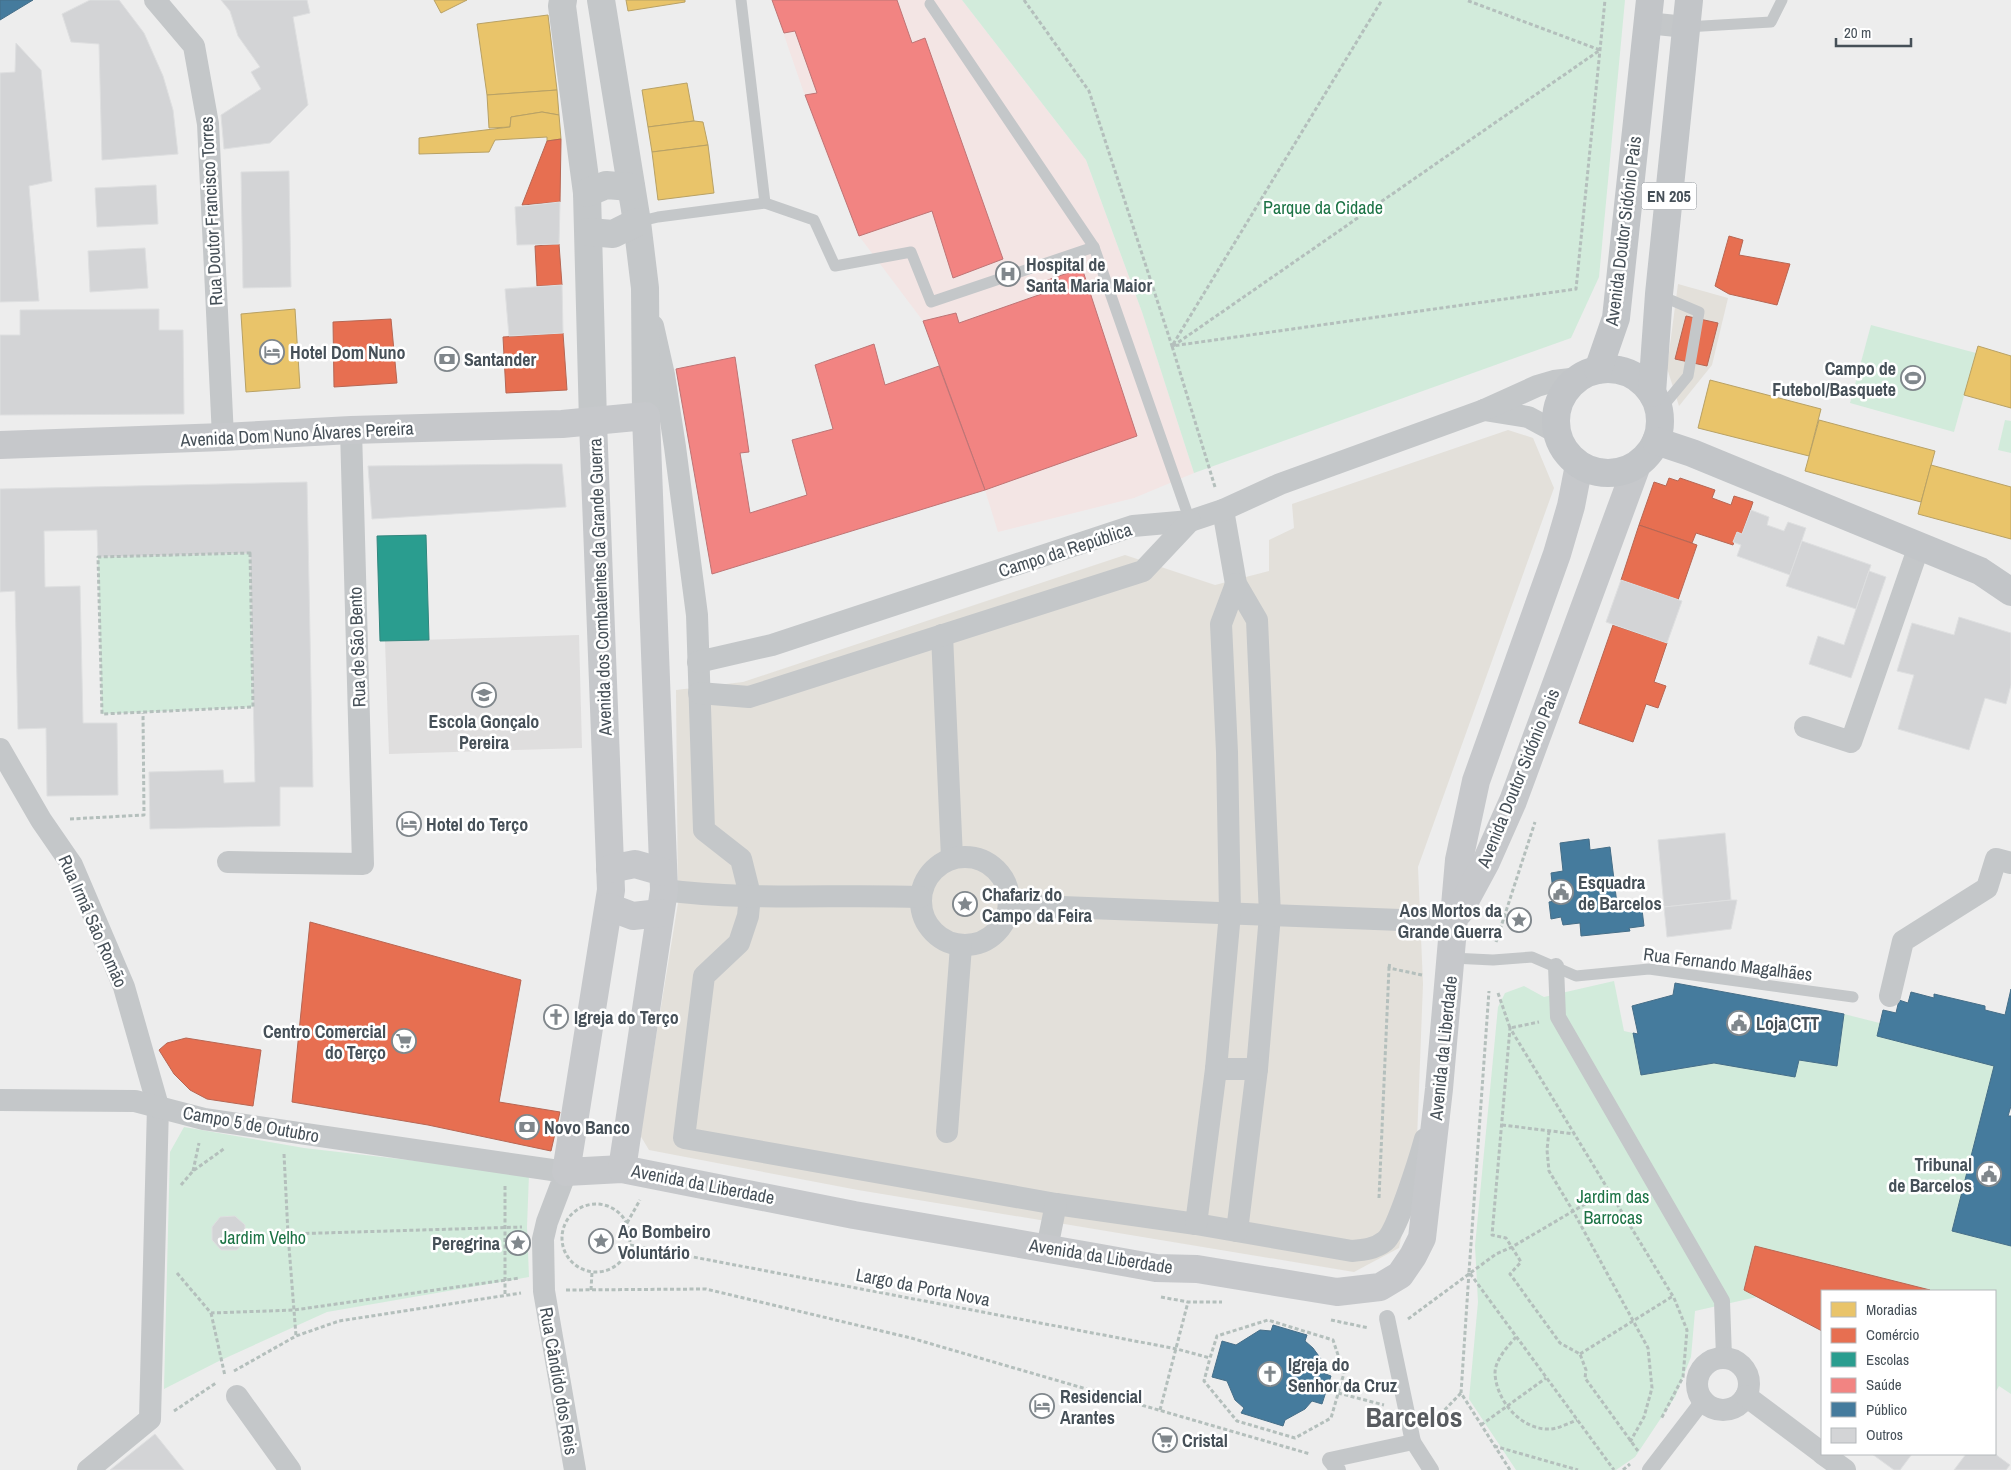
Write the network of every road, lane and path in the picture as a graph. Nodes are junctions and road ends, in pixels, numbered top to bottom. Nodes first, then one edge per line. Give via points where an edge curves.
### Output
1 (155, 0) edge
2 (601, 0) edge
3 (741, 0) edge
4 (1024, 0) edge
5 (1382, 0) edge
6 (1466, 0) edge
7 (1605, 0) edge
8 (1689, 0) edge
9 (1782, 0) edge
10 (562, 2) edge
11 (930, 4) dead end
12 (1649, 11) edge
13 (1686, 27) junction
14 (1600, 50) junction
15 (631, 187) junction
16 (587, 193) junction
17 (765, 202) junction
18 (637, 222) junction
19 (589, 232) junction
20 (1094, 247) junction
21 (645, 288) junction
22 (1659, 294) junction
23 (1172, 346) junction
24 (1589, 374) junction
25 (1655, 402) junction
26 (1484, 410) junction
27 (646, 416) junction
28 (593, 422) junction
29 (350, 430) junction
30 (1556, 432) junction
31 (223, 437) junction
32 (1656, 441) junction
33 (0, 445) edge
34 (675, 447) junction
35 (1579, 465) junction
36 (1637, 465) junction
37 (1223, 510) junction
38 (1190, 522) junction
39 (1919, 546) junction
40 (1236, 584) junction
41 (2011, 592) edge
42 (942, 635) junction
43 (698, 662) junction
44 (699, 693) junction
45 (143, 713) junction
46 (1805, 727) dead end
47 (0, 749) edge
48 (1263, 749) junction
49 (1228, 752) junction
50 (41, 820) junction
51 (952, 858) junction
52 (228, 862) dead end
53 (2011, 863) edge
54 (610, 869) junction
55 (662, 892) junction
56 (750, 895) junction
57 (920, 897) junction
58 (1009, 905) junction
59 (609, 907) junction
60 (1230, 913) junction
61 (1270, 915) junction
62 (1454, 922) junction
63 (961, 946) junction
64 (1452, 958) junction
65 (1390, 962) dead end
66 (1556, 966) junction
67 (1389, 968) junction
68 (1423, 976) dead end
69 (1490, 991) dead end
70 (1498, 993) dead end
71 (1890, 996) dead end
72 (1854, 998) dead end
73 (1558, 1017) junction
74 (1510, 1028) junction
75 (1216, 1069) junction
76 (1257, 1069) junction
77 (1439, 1089) junction
78 (0, 1100) edge
79 (158, 1106) junction
80 (1502, 1126) junction
81 (1549, 1131) junction
82 (946, 1132) dead end
83 (1575, 1134) junction
84 (200, 1138) dead end
85 (231, 1148) dead end
86 (275, 1151) dead end
87 (622, 1168) junction
88 (193, 1171) junction
89 (566, 1172) junction
90 (513, 1184) dead end
91 (178, 1189) dead end
92 (1609, 1190) junction
93 (641, 1194) dead end
94 (1378, 1203) dead end
95 (1056, 1204) junction
96 (1573, 1211) junction
97 (627, 1223) junction
98 (1196, 1224) junction
99 (527, 1227) dead end
100 (505, 1228) junction
101 (1236, 1232) junction
102 (288, 1234) junction
103 (630, 1245) junction
104 (1512, 1247) junction
105 (1047, 1248) junction
106 (172, 1267) dead end
107 (592, 1272) junction
108 (1469, 1272) junction
109 (505, 1280) junction
110 (541, 1288) junction
111 (591, 1290) junction
112 (505, 1295) junction
113 (1673, 1296) junction
114 (1188, 1302) dead end
115 (294, 1310) junction
116 (211, 1313) junction
117 (1387, 1318) dead end
118 (1634, 1320) junction
119 (296, 1336) junction
120 (1516, 1337) junction
121 (1177, 1349) junction
122 (1580, 1354) junction
123 (1210, 1358) junction
124 (1724, 1358) junction
125 (225, 1377) junction
126 (1546, 1378) junction
127 (1338, 1393) junction
128 (1461, 1393) junction
129 (237, 1396) joint
130 (1746, 1396) junction
131 (1703, 1401) junction
132 (1508, 1406) junction
133 (1160, 1410) junction
134 (174, 1411) dead end
135 (1406, 1411) junction
136 (1577, 1420) junction
137 (1658, 1423) dead end
138 (1481, 1425) junction
139 (1413, 1442) junction
140 (1630, 1442) junction
141 (1494, 1446) junction
142 (1821, 1452) edge
143 (1826, 1455) edge
144 (1646, 1463) edge
145 (1334, 1465) edge
146 (88, 1470) edge
147 (290, 1470) edge
148 (574, 1470) edge
149 (1430, 1470) edge
150 (1510, 1470) edge
151 (1578, 1470) edge
152 (1614, 1470) edge
153 (1845, 1470) edge

1 - 31 street, Rua Doutor Francisco Torres via 194,46 208,124
2 - 15 street
3 - 17 lane
4 - 23 path via 1089,91
5 - 23 path
6 - 14 path
7 - 14 path
8 - 13 main road, EN 205
9 - 13 lane via 1771,22
10 - 16 street, Avenida dos Combatentes da Grande Guerra
11 - 20 lane
12 - 13 street
12 - 24 main road, Avenida Doutor Sidónio Pais / EN 205 via 1616,318
13 - 22 main road, EN 205
14 - 23 path
14 - 23 path via 1576,289
15 - 16 street via 606,185
15 - 18 street
16 - 19 street, Avenida dos Combatentes da Grande Guerra
17 - 18 lane
17 - 20 lane via 814,220 835,266 911,252 931,302
18 - 19 street via 613,234
18 - 21 street
19 - 28 street, Avenida dos Combatentes da Grande Guerra
20 - 38 lane
21 - 27 street
21 - 34 street via 664,375
22 - 25 main road, EN 205
22 - 25 lane via 1699,312 1688,376
23 - 37 path
24 - 25 main road via 1613,369 1628,373 1641,381
24 - 26 street, Campo da República via 1537,386
24 - 30 main road, EN 205 via 1568,388 1560,401
25 - 32 main road, EN 205 via 1660,427
26 - 30 street, Campo da República via 1528,417
26 - 37 street, Campo da República via 1280,484
27 - 28 main road, Avenida Dom Nuno Álvares Pereira
27 - 34 street via 662,429
27 - 55 main road
28 - 29 main road, Avenida Dom Nuno Álvares Pereira
28 - 54 main road, Avenida dos Combatentes da Grande Guerra
29 - 31 main road, Avenida Dom Nuno Álvares Pereira
29 - 52 street, Rua de São Bento via 363,864
30 - 35 main road via 1568,456
31 - 33 main road, Avenida Dom Nuno Álvares Pereira
32 - 36 main road, EN 205
32 - 39 main road
34 - 43 street via 697,615
35 - 36 main road via 1608,474 1623,472
35 - 62 main road, Avenida Doutor Sidónio Pais via 1557,554 1476,781 1459,860
36 - 62 main road, Avenida Doutor Sidónio Pais via 1513,801
37 - 38 street, Campo da República
37 - 40 street
38 - 42 street via 1144,571
38 - 43 street, Campo da República via 1133,526 772,645
39 - 41 main road via 1980,571
39 - 46 street via 1851,742
40 - 48 street via 1257,620
40 - 49 street via 1221,624
42 - 44 street via 749,697
42 - 51 street
43 - 44 street
44 - 56 street via 704,830 741,858
45 - 45 path via 102,714 98,557 250,553 253,708
45 - 50 path via 144,815
47 - 50 street, Rua Irmã São Romão
48 - 49 street
48 - 61 street
49 - 60 street
50 - 79 street, Rua Irmã São Romão via 72,865 124,987
51 - 57 street via 936,866 925,880
51 - 58 street via 969,856 986,861 999,872 1008,888
53 - 71 street via 1996,859 1987,888 1903,940
54 - 55 main road via 635,864
54 - 59 main road, Avenida dos Combatentes da Grande Guerra
55 - 56 street
55 - 59 main road via 633,916
55 - 87 main road
56 - 57 street
56 - 95 street via 748,916 739,943 704,976 684,1138
57 - 63 street via 922,914 930,930 944,941
58 - 60 street
58 - 63 street via 1004,922 993,936 978,944
59 - 89 main road, Avenida dos Combatentes da Grande Guerra
60 - 61 street
60 - 75 street
61 - 62 street
61 - 76 street
62 - 64 main road, Avenida da Liberdade
63 - 82 street
64 - 66 lane, Rua Fernando Magalhães via 1532,958
64 - 77 main road, Avenida da Liberdade
65 - 67 path
66 - 72 lane, Rua Fernando Magalhães via 1576,976 1649,969
66 - 73 street
67 - 68 path
67 - 94 path
69 - 108 path
70 - 74 path
73 - 74 path
73 - 124 street via 1722,1301
74 - 80 path
74 - 83 path
75 - 76 street
75 - 98 street
76 - 101 street
77 - 101 street via 1416,1168 1387,1240 1371,1249 1352,1251
77 - 105 main road, Avenida da Liberdade via 1422,1238 1400,1274 1380,1287 1337,1292 1198,1269 1156,1268
78 - 79 street via 135,1101
79 - 89 street, Campo 5 de Outubro via 204,1119
79 - 146 street, Campo 5 de Outubro via 150,1419
80 - 81 path
80 - 104 path via 1492,1235 1506,1238
81 - 83 path
81 - 96 path via 1549,1171
83 - 92 path
84 - 88 path
85 - 88 path via 223,1148
86 - 102 path via 284,1152
87 - 89 main road, Avenida da Liberdade
87 - 105 main road, Avenida da Liberdade via 854,1215
88 - 91 path
89 - 110 street via 543,1239
90 - 100 path via 505,1184
92 - 96 path
92 - 113 path
93 - 97 path
95 - 98 street
95 - 105 street
96 - 104 path
96 - 118 path
97 - 103 path
97 - 107 path via 612,1208 602,1205 591,1205 572,1214 563,1233 566,1254 573,1263
98 - 101 street
99 - 100 path
100 - 102 path
100 - 109 path
102 - 115 path
103 - 107 path via 620,1263 611,1269
103 - 121 path, Largo da Porta Nova
104 - 108 path
104 - 122 path via 1521,1262 1510,1274 1560,1343
106 - 116 path
107 - 111 path
108 - 120 path
108 - 128 path
109 - 110 path
109 - 112 path
109 - 115 path
110 - 111 path
110 - 112 path
110 - 148 street, Rua Cândido dos Reis
111 - 133 path via 706,1289 911,1338
112 - 119 path via 339,1321
113 - 118 path
113 - 137 path via 1687,1330 1683,1377
114 - 121 path
115 - 116 path
115 - 119 path
116 - 125 path
117 - 135 street
118 - 122 path
118 - 140 path via 1648,1348 1652,1388 1644,1418
119 - 125 path
120 - 126 path
120 - 132 path via 1504,1349 1495,1372 1499,1390
121 - 123 path, Largo da Porta Nova
121 - 133 path
122 - 140 path via 1586,1370 1585,1378
123 - 127 path via 1217,1336 1268,1320 1333,1340 1344,1374
123 - 127 path via 1204,1380 1238,1420 1295,1438 1331,1418
124 - 130 street via 1733,1359 1746,1371 1749,1379
124 - 131 street via 1714,1359 1699,1372 1698,1392
125 - 129 path
125 - 134 path
126 - 132 path
126 - 136 path
127 - 135 path
128 - 138 path
128 - 139 path
129 - 147 street
130 - 131 street via 1740,1404 1726,1410 1711,1407
130 - 142 street
131 - 144 street
132 - 136 path via 1531,1426 1552,1429
132 - 138 path
133 - 145 path
135 - 139 street
136 - 152 path
138 - 141 path
139 - 145 street
139 - 149 street
140 - 144 path
141 - 150 path
141 - 151 path
143 - 153 street

